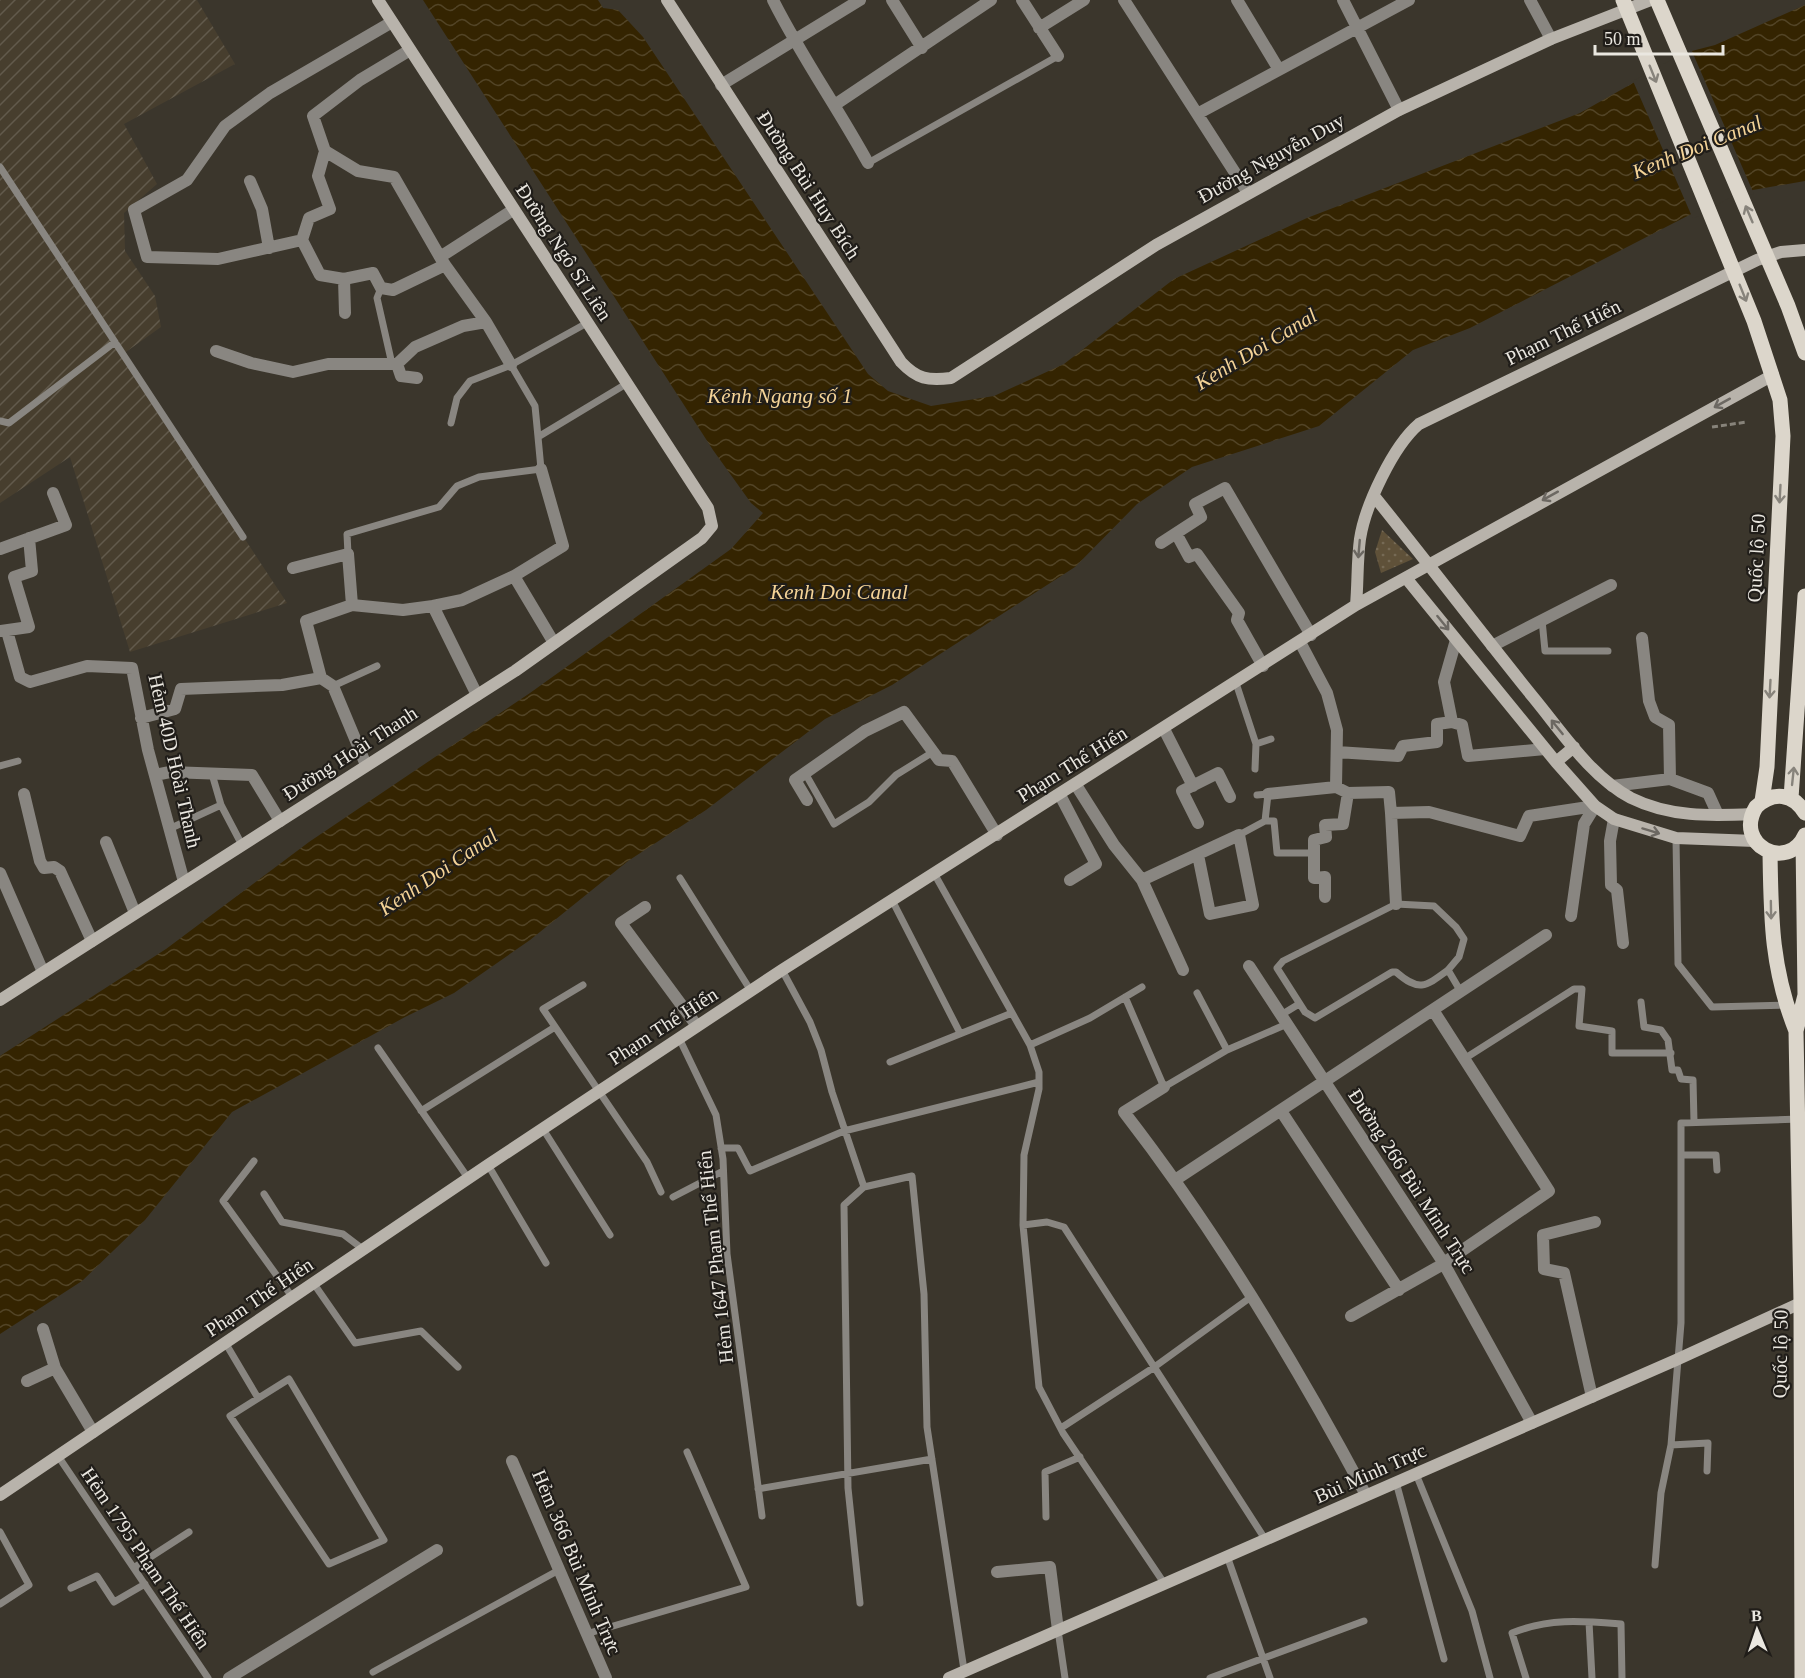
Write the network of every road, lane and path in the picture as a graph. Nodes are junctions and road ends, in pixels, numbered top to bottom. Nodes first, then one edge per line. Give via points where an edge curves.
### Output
1 (378, 0) edge
2 (667, 0) edge
3 (773, 0) edge
4 (860, 0) edge
5 (892, 0) edge
6 (991, 0) edge
7 (1022, 0) edge
8 (1084, 0) edge
9 (1124, 0) edge
10 (1237, 0) edge
11 (1343, 0) edge
12 (1409, 0) edge
13 (1530, 0) edge
14 (1623, 0) edge
15 (1651, 0) edge
16 (1657, 0) edge
17 (392, 22) junction
18 (1039, 27) junction
19 (1357, 28) junction
20 (1551, 39) junction
21 (793, 41) junction
22 (922, 48) junction
23 (410, 50) junction
24 (1058, 56) joint
25 (1278, 68) junction
26 (721, 85) junction
27 (836, 104) junction
28 (1399, 110) junction
29 (1199, 113) junction
30 (325, 151) junction
31 (868, 163) joint
32 (0, 167) edge
33 (250, 181) dead end
34 (1248, 193) junction
35 (513, 210) junction
36 (302, 240) junction
37 (269, 248) junction
38 (1805, 250) edge
39 (443, 261) junction
40 (344, 279) junction
41 (381, 288) junction
42 (345, 313) dead end
43 (486, 322) junction
44 (587, 323) junction
45 (115, 342) junction
46 (216, 351) dead end
47 (1805, 353) edge
48 (395, 364) junction
49 (512, 365) junction
50 (1773, 375) junction
51 (417, 378) dead end
52 (929, 381) joint
53 (626, 384) junction
54 (0, 421) edge
55 (1747, 422) dead end
56 (451, 423) dead end
57 (1709, 428) dead end
58 (538, 437) junction
59 (541, 469) junction
60 (53, 493) dead end
61 (1374, 496) junction
62 (712, 526) joint
63 (1177, 535) junction
64 (243, 537) dead end
65 (29, 538) junction
66 (1161, 543) dead end
67 (0, 549) edge
68 (348, 554) junction
69 (1429, 563) junction
70 (293, 568) dead end
71 (514, 576) junction
72 (1406, 578) junction
73 (1611, 585) dead end
74 (1805, 596) edge
75 (352, 605) junction
76 (1356, 605) junction
77 (433, 606) junction
78 (1804, 611) edge
79 (1542, 620) junction
80 (3, 631) edge
81 (1306, 638) junction
82 (1642, 638) dead end
83 (1456, 640) junction
84 (554, 643) junction
85 (1803, 644) edge
86 (1492, 646) junction
87 (1608, 651) dead end
88 (377, 666) dead end
89 (1263, 666) junction
90 (321, 678) junction
91 (1236, 683) junction
92 (333, 686) junction
93 (477, 695) junction
94 (1801, 702) edge
95 (141, 718) junction
96 (1452, 722) junction
97 (1164, 729) junction
98 (1271, 739) dead end
99 (1256, 744) junction
100 (1574, 747) junction
101 (1545, 749) junction
102 (933, 752) junction
103 (1337, 752) junction
104 (18, 761) dead end
105 (1556, 762) junction
106 (366, 765) junction
107 (0, 766) edge
108 (1255, 769) dead end
109 (805, 773) junction
110 (212, 774) junction
111 (155, 775) junction
112 (1671, 779) junction
113 (1076, 785) junction
114 (1193, 786) junction
115 (1612, 786) junction
116 (1336, 787) junction
117 (1348, 793) junction
118 (24, 794) dead end
119 (1263, 794) joint
120 (1060, 795) junction
121 (1230, 797) dead end
122 (1786, 797) junction
123 (807, 800) dead end
124 (1762, 801) junction
125 (221, 805) junction
126 (1595, 806) junction
127 (1391, 813) junction
128 (1805, 813) edge
129 (1752, 814) junction
130 (1719, 815) junction
131 (1614, 819) junction
132 (280, 820) junction
133 (1264, 821) junction
134 (1198, 823) dead end
135 (169, 829) junction
136 (997, 835) junction
137 (1239, 835) junction
138 (1804, 837) edge
139 (1676, 838) junction
140 (1755, 841) junction
141 (106, 842) dead end
142 (242, 845) junction
143 (1770, 852) junction
144 (1314, 853) junction
145 (1198, 855) junction
146 (0, 873) edge
147 (935, 874) junction
148 (680, 878) dead end
149 (1070, 880) dead end
150 (1142, 880) junction
151 (184, 882) junction
152 (1325, 897) dead end
153 (892, 902) junction
154 (1396, 904) junction
155 (645, 907) dead end
156 (135, 913) junction
157 (1571, 916) dead end
158 (1546, 935) dead end
159 (92, 941) junction
160 (1623, 943) dead end
161 (1249, 966) dead end
162 (782, 970) junction
163 (1184, 970) dead end
164 (1448, 970) junction
165 (43, 972) junction
166 (583, 985) dead end
167 (1142, 987) dead end
168 (751, 991) junction
169 (1461, 992) junction
170 (1197, 993) dead end
171 (1125, 997) junction
172 (0, 1000) edge
173 (1641, 1002) dead end
174 (1299, 1004) junction
175 (1786, 1005) junction
176 (1432, 1010) junction
177 (1012, 1012) junction
178 (1284, 1019) junction
179 (697, 1026) junction
180 (555, 1027) junction
181 (1800, 1031) edge
182 (960, 1034) junction
183 (679, 1038) junction
184 (1030, 1045) junction
185 (378, 1048) dead end
186 (1227, 1050) junction
187 (1671, 1053) junction
188 (1464, 1059) junction
189 (890, 1062) dead end
190 (1325, 1082) junction
191 (1039, 1083) junction
192 (1164, 1087) junction
193 (600, 1090) junction
194 (421, 1111) junction
195 (1281, 1111) junction
196 (1802, 1119) edge
197 (1694, 1122) junction
198 (543, 1128) junction
199 (844, 1131) junction
200 (721, 1148) junction
201 (1682, 1155) junction
202 (254, 1161) dead end
203 (488, 1165) junction
204 (1717, 1170) dead end
205 (723, 1172) junction
206 (468, 1178) junction
207 (1175, 1180) junction
208 (864, 1187) junction
209 (661, 1192) dead end
210 (264, 1194) dead end
211 (673, 1197) dead end
212 (1595, 1222) dead end
213 (1023, 1225) junction
214 (609, 1235) dead end
215 (364, 1250) junction
216 (1443, 1262) junction
217 (546, 1263) dead end
218 (314, 1284) junction
219 (1400, 1290) junction
220 (1251, 1297) junction
221 (293, 1298) junction
222 (1803, 1301) edge
223 (1351, 1316) dead end
224 (43, 1329) dead end
225 (226, 1344) junction
226 (1676, 1360) junction
227 (458, 1367) dead end
228 (55, 1368) junction
229 (1153, 1368) junction
230 (27, 1381) dead end
231 (1803, 1386) edge
232 (1592, 1397) junction
233 (258, 1398) junction
234 (1532, 1423) junction
235 (1061, 1428) junction
236 (93, 1432) junction
237 (1671, 1445) junction
238 (687, 1452) dead end
239 (58, 1456) junction
240 (1080, 1457) junction
241 (932, 1459) junction
242 (512, 1461) dead end
243 (1707, 1471) dead end
244 (847, 1473) junction
245 (1416, 1474) junction
246 (1396, 1482) junction
247 (1803, 1482) edge
248 (758, 1488) junction
249 (0, 1495) edge
250 (1366, 1495) junction
251 (762, 1516) dead end
252 (1046, 1517) dead end
253 (0, 1532) edge
254 (189, 1532) dead end
255 (1265, 1539) junction
256 (436, 1550) dead end
257 (1227, 1556) junction
258 (1655, 1565) dead end
259 (135, 1567) junction
260 (559, 1570) junction
261 (997, 1572) dead end
262 (1164, 1583) junction
263 (145, 1584) junction
264 (71, 1588) dead end
265 (860, 1603) dead end
266 (0, 1604) edge
267 (1364, 1621) dead end
268 (1589, 1622) junction
269 (1058, 1630) junction
270 (586, 1634) junction
271 (1264, 1658) junction
272 (1444, 1659) dead end
273 (964, 1670) junction
274 (373, 1672) dead end
275 (208, 1678) edge
276 (229, 1678) edge
277 (606, 1678) edge
278 (949, 1678) edge
279 (1065, 1678) edge
280 (1210, 1678) edge
281 (1270, 1678) edge
282 (1490, 1678) edge
283 (1527, 1678) edge
284 (1592, 1678) edge
285 (1622, 1678) edge
286 (1802, 1678) edge

1 - 17 main road, Đường Ngô Sĩ Liên
2 - 26 main road, Đường Bùi Huy Bích
3 - 21 street
4 - 21 street
5 - 22 street
6 - 22 street
7 - 18 street
8 - 18 street
9 - 29 street
10 - 25 street
11 - 19 street
12 - 19 street
13 - 20 street
14 -> 50 main road, Quốc lộ 50
15 - 20 main road, Đường Nguyễn Duy
47 -> 16 main road
17 - 23 main road, Đường Ngô Sĩ Liên
17 - 37 street via 270,93 225,126 187,180 134,210 147,257 218,259
18 - 24 street
19 - 25 street
19 - 28 street
20 - 28 main road, Đường Nguyễn Duy
21 - 26 street
21 - 27 street
22 - 27 street
23 - 30 street via 360,80 313,116
23 - 35 main road, Đường Ngô Sĩ Liên
24 - 31 lane
25 - 29 street
26 - 52 main road, Đường Bùi Huy Bích via 901,362 912,374
27 - 31 street
28 - 34 main road, Đường Nguyễn Duy
29 - 34 street
30 - 36 street via 318,176 330,209 309,219
30 - 39 street via 358,171 394,177
32 - 45 lane
33 - 37 street via 262,208
34 - 52 main road, Đường Nguyễn Duy via 1156,245 951,378
35 - 39 street
35 - 44 main road, Đường Ngô Sĩ Liên
36 - 37 street
36 - 40 street via 320,276
38 - 61 main road, Phạm Thế Hiển via 1757,260 1431,416 1407,433
39 - 41 street via 393,290
39 - 43 street
40 - 41 street via 373,273
40 - 42 street
41 - 48 lane via 377,298
43 - 48 street via 415,347
43 - 49 street
44 - 49 lane
44 - 53 main road, Đường Ngô Sĩ Liên
45 - 54 lane via 9,423
45 - 64 lane
46 - 48 street via 293,372 328,364
48 - 51 street via 401,376
49 - 56 lane via 470,381 457,398
49 - 58 lane via 535,406
50 -> 69 main road, Phạm Thế Hiển
50 -> 124 main road, Quốc lộ 50 via 1783,436 1767,767
53 - 58 lane
53 - 62 main road, Đường Ngô Sĩ Liên via 708,508
55 - 57 path
58 - 59 lane
59 - 68 lane via 479,477 457,486 439,507 347,534
59 - 71 street via 563,546
60 - 65 street via 66,525
61 - 69 main road
61 -> 76 main road, Phạm Thế Hiển via 1360,538
62 - 84 main road, Đường Hoài Thanh via 702,538
63 - 66 street
63 - 81 street via 1201,517 1194,504 1225,488
63 - 89 street via 1189,557 1197,554 1239,613 1237,620
65 - 67 street
65 - 80 street via 32,571 14,577 30,627
68 - 70 street
68 - 75 street
69 - 72 main road, Phạm Thế Hiển
69 - 86 main road
71 - 77 street via 462,600
71 - 84 street
72 - 76 main road, Phạm Thế Hiển
72 -> 83 main road
73 - 79 street
74 - 78 main road
75 - 77 street via 404,610
75 - 90 street via 306,621
76 - 81 main road, Phạm Thế Hiển
77 - 93 street
78 - 85 main road
79 - 86 street
79 - 87 lane via 1545,651
80 - 95 street, Hẻm 40D Hoài Thanh via 20,677 30,682 87,666 132,668
81 - 89 main road, Phạm Thế Hiển
81 - 103 street via 1327,693 1337,730
82 - 112 street via 1648,701 1655,717 1669,725
83 - 96 street via 1444,682
83 - 101 main road
84 - 93 main road, Đường Hoài Thanh
85 - 94 main road
100 -> 86 main road
88 - 92 lane
89 - 91 main road, Phạm Thế Hiển
90 - 92 street
90 - 95 street via 282,685 181,689 175,709
91 - 97 main road, Phạm Thế Hiển
91 - 99 lane
92 - 106 street
93 - 106 main road, Đường Hoài Thanh
122 -> 94 main road
95 - 111 street, Hẻm 40D Hoài Thanh
96 - 101 street via 1462,725 1468,756
96 - 103 street via 1437,724 1437,742 1403,746 1398,756
97 - 113 main road, Phạm Thế Hiển
97 - 114 street
98 - 99 lane
99 - 108 lane
100 - 105 main road
100 - 115 main road
101 - 105 main road
102 - 109 street via 904,712 865,731
102 - 109 lane via 896,775 869,802 834,824
102 - 136 street via 939,760 952,761
103 - 116 street
104 - 107 lane
105 - 126 main road
106 - 132 main road, Đường Hoài Thanh
109 - 123 street via 795,780
110 - 111 street
110 - 125 lane
110 - 132 street via 252,775
111 - 135 street, Hẻm 40D Hoài Thanh
112 - 115 street
112 - 130 street via 1708,793
113 - 120 main road, Phạm Thế Hiển
113 - 150 street via 1114,845
114 - 121 street via 1218,773
114 - 134 street via 1182,791
115 - 130 main road via 1669,812
116 - 117 street
116 - 119 street
117 - 127 street via 1389,792
117 - 144 street via 1343,824 1324,825 1326,837 1314,840
118 - 159 street via 40,861 44,868 60,871
119 - 133 lane
120 - 136 main road, Phạm Thế Hiển
120 - 149 street via 1096,864
122 - 124 main road
122 - 128 main road
124 - 129 main road, Quốc lộ 50
125 - 135 lane
125 - 142 lane
126 - 127 street via 1529,816 1520,836 1429,812
126 - 131 main road
126 - 157 street via 1584,824
127 - 154 street
129 - 130 main road
129 - 140 main road via 1750,824
131 -> 139 main road
131 - 160 street via 1611,885 1617,890
132 - 142 main road, Đường Hoài Thanh
133 - 137 lane
133 - 144 lane via 1274,821 1277,853
135 - 151 street, Hẻm 40D Hoài Thanh
136 - 147 main road, Phạm Thế Hiển
137 - 145 street
137 - 145 street via 1253,905 1210,914
138 - 143 main road via 1788,852
138 - 181 main road, Quốc lộ 50 via 1805,995
139 - 140 main road
139 - 175 lane via 1678,964 1712,1007
140 - 143 main road
141 - 156 street
142 - 151 main road, Đường Hoài Thanh
143 -> 175 main road, Quốc lộ 50 via 1772,949
144 - 152 street via 1314,878 1325,877
145 - 150 street
146 - 165 street
147 - 153 main road, Phạm Thế Hiển
147 - 177 lane
148 - 168 lane
150 - 163 street
151 - 156 main road, Đường Hoài Thanh
153 - 162 main road, Phạm Thế Hiển
153 - 182 lane
154 - 164 lane via 1434,906 1456,927 1464,945
154 - 174 lane via 1278,964
155 - 179 street via 621,923
156 - 159 main road, Đường Hoài Thanh
158 - 169 street
159 - 165 main road, Đường Hoài Thanh
161 - 178 street, Đường 266 Bùi Minh Trực
162 - 168 main road, Phạm Thế Hiển
162 - 199 lane via 810,1022
164 - 169 lane
164 - 174 lane via 1421,985 1406,982 1392,972 1315,1018
165 - 172 main road, Đường Hoài Thanh
166 - 180 lane via 543,1009
167 - 171 lane
168 - 179 main road, Phạm Thế Hiển
169 - 176 street
170 - 186 lane
171 - 184 lane
171 - 192 lane
173 - 187 lane via 1644,1027 1661,1030
174 - 178 lane
175 - 181 main road, Quốc lộ 50
176 - 188 street
176 - 190 street
177 - 182 lane
177 - 184 lane
178 - 186 lane
178 - 190 street, Đường 266 Bùi Minh Trực
179 - 183 main road, Phạm Thế Hiển
180 - 193 lane
180 - 194 lane
181 - 196 main road, Quốc lộ 50
182 - 189 lane
183 - 193 main road, Phạm Thế Hiển
183 - 200 lane, Hẻm 1647 Phạm Thế Hiển via 716,1115
184 - 191 lane
185 - 194 lane
186 - 192 lane
187 - 188 lane via 1612,1053 1612,1031 1579,1026 1582,989 1574,989
187 - 197 lane via 1672,1070 1678,1070 1681,1079 1693,1080
188 - 216 street via 1549,1191
190 - 195 street
190 - 216 street, Đường 266 Bùi Minh Trực
191 - 199 lane
191 - 213 lane via 1024,1155
192 - 207 street via 1124,1112
193 - 198 main road, Phạm Thế Hiển
193 - 209 lane via 647,1162
194 - 206 lane
195 - 207 street
195 - 219 street
196 - 197 lane
196 - 222 main road, Quốc lộ 50
197 - 201 lane via 1681,1123
198 - 203 main road, Phạm Thế Hiển
198 - 214 lane
199 - 200 lane via 750,1171 738,1148
199 - 208 lane
200 - 205 lane, Hẻm 1647 Phạm Thế Hiển
201 - 204 lane via 1716,1155
201 - 226 lane via 1681,1323
202 - 221 lane via 224,1201
203 - 206 main road, Phạm Thế Hiển
203 - 217 lane
205 - 211 lane
205 - 248 lane, Hẻm 1647 Phạm Thế Hiển via 727,1254
206 - 215 main road, Phạm Thế Hiển
207 - 220 street
208 - 241 lane via 912,1176 924,1294 927,1427
208 - 244 lane via 844,1205
210 - 215 lane via 282,1222 343,1234
212 - 232 street via 1543,1235 1544,1269 1564,1273
213 - 229 lane via 1047,1222 1064,1227
213 - 235 lane via 1039,1387
215 - 218 main road, Phạm Thế Hiển
216 - 219 street
216 - 234 street, Đường 266 Bùi Minh Trực
218 - 221 main road, Phạm Thế Hiển
218 - 227 lane via 355,1343 421,1331
219 - 223 street
220 - 229 lane
220 - 250 street via 1325,1418
221 - 225 main road, Phạm Thế Hiển
222 - 226 main road, Bùi Minh Trực
222 - 231 main road, Quốc lộ 50
224 - 228 street
225 - 233 lane
225 - 236 main road, Phạm Thế Hiển
226 - 232 main road, Bùi Minh Trực
226 - 237 lane
228 - 230 street
228 - 236 street
229 - 235 lane
229 - 255 lane
231 - 247 main road, Quốc lộ 50
232 - 234 main road, Bùi Minh Trực
233 - 233 lane via 230,1416 329,1564 384,1540 289,1379
234 - 245 main road, Bùi Minh Trực
235 - 240 lane
236 - 239 main road, Phạm Thế Hiển
237 - 243 lane via 1708,1443
237 - 258 lane
238 - 270 lane via 746,1587
239 - 249 main road, Phạm Thế Hiển
239 - 259 lane, Hẻm 1795 Phạm Thế Hiển
240 - 252 lane via 1045,1472
240 - 262 lane
241 - 244 lane
241 - 273 lane
242 - 260 street, Hẻm 366 Bùi Minh Trực
244 - 248 lane
244 - 265 lane
245 - 246 main road, Bùi Minh Trực
245 - 282 lane via 1472,1611
246 - 250 main road, Bùi Minh Trực
246 - 272 lane
247 - 286 main road, Quốc lộ 50
248 - 251 lane, Hẻm 1647 Phạm Thế Hiển
250 - 255 main road, Bùi Minh Trực
253 - 266 lane via 29,1585
254 - 259 lane
255 - 257 main road, Bùi Minh Trực
256 - 276 street
257 - 262 main road, Bùi Minh Trực
257 - 271 lane
259 - 263 lane, Hẻm 1795 Phạm Thế Hiển
260 - 270 street, Hẻm 366 Bùi Minh Trực
260 - 274 lane
261 - 269 street via 1050,1567
262 - 269 main road, Bùi Minh Trực
263 - 264 lane via 114,1602 97,1576
263 - 275 lane, Hẻm 1795 Phạm Thế Hiển
267 - 271 lane
268 - 283 lane via 1536,1623 1512,1633
268 - 284 lane
268 - 285 lane via 1621,1624
269 - 273 main road, Bùi Minh Trực
269 - 279 lane
270 - 277 street, Hẻm 366 Bùi Minh Trực
271 - 280 lane
271 - 281 lane
273 - 278 main road, Bùi Minh Trực

